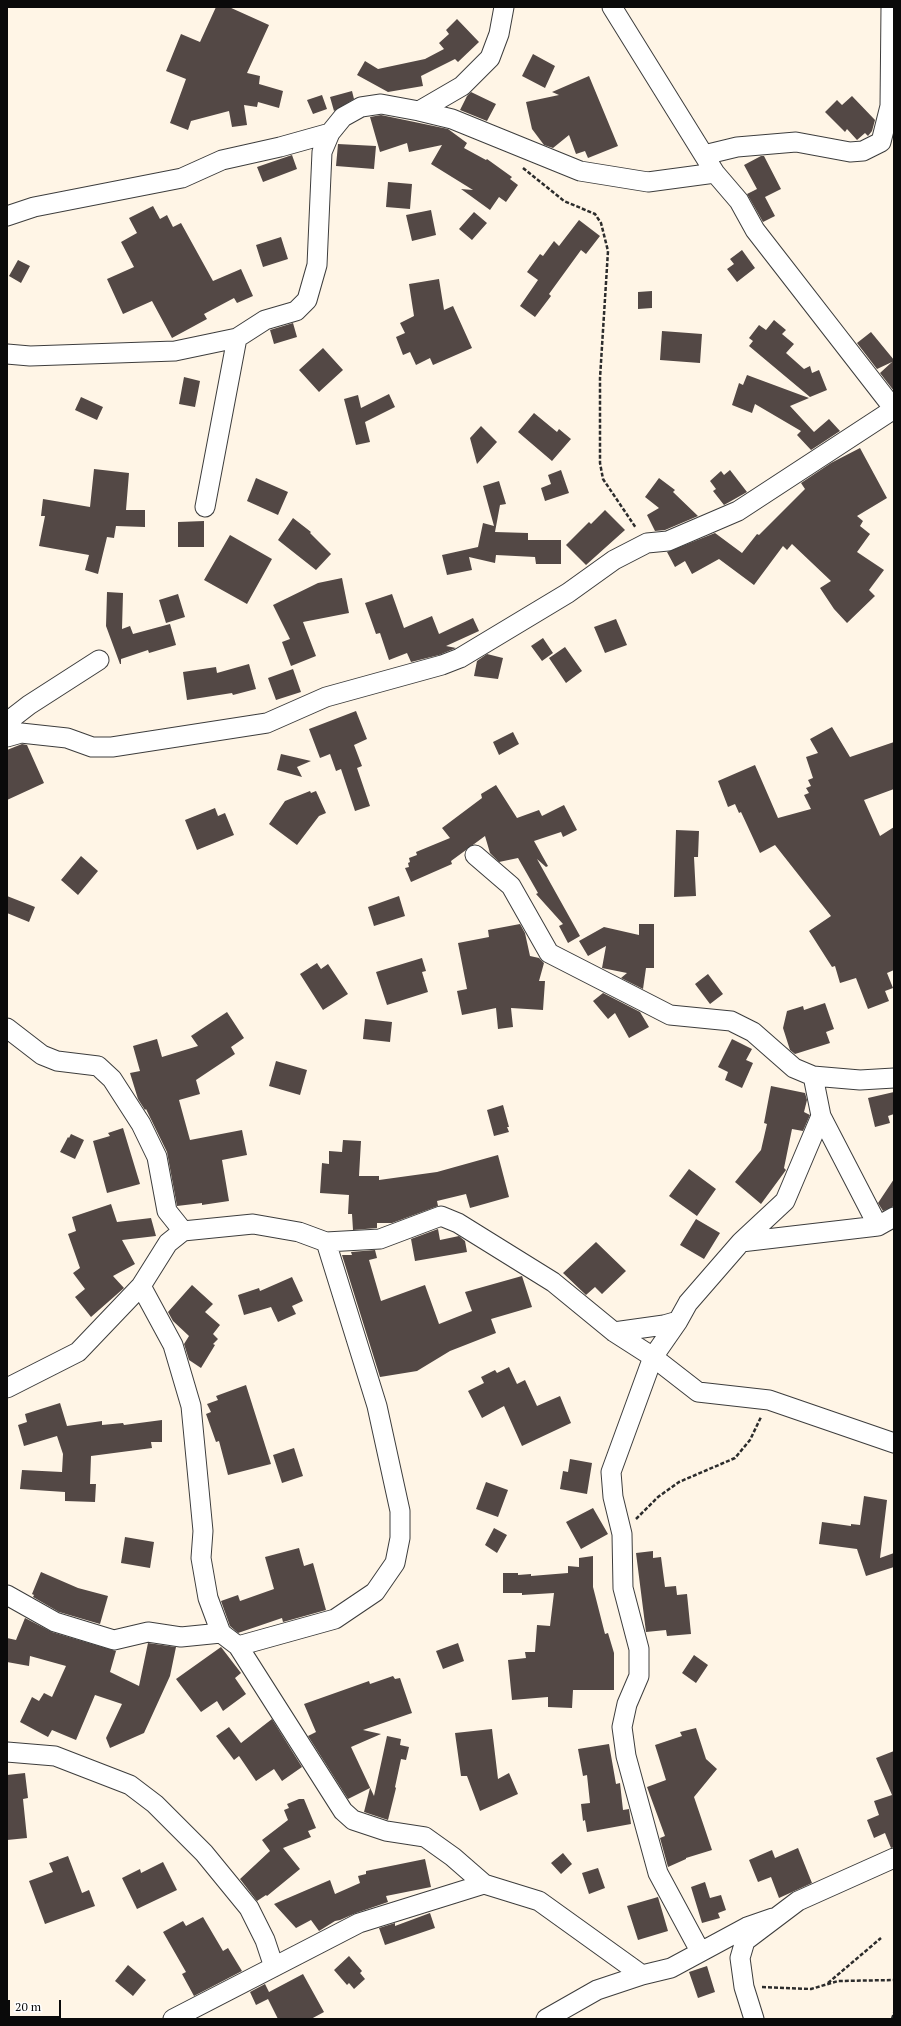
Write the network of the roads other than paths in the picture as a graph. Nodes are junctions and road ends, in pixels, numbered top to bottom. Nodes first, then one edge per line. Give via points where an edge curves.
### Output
1 (504, 7) edge
2 (612, 7) edge
3 (891, 7) edge
4 (419, 111) junction
5 (330, 133) junction
6 (704, 154) junction
7 (715, 173) junction
8 (7, 216) edge
9 (237, 338) junction
10 (7, 354) edge
11 (894, 409) edge
12 (205, 507) dead end
13 (99, 660) dead end
14 (7, 722) edge
15 (7, 737) edge
16 (475, 855) dead end
17 (7, 1028) edge
18 (813, 1076) junction
19 (894, 1078) edge
20 (821, 1116) junction
21 (886, 1221) edge
22 (183, 1232) junction
23 (326, 1242) junction
24 (741, 1242) junction
25 (141, 1286) junction
26 (678, 1321) junction
27 (614, 1332) junction
28 (653, 1357) junction
29 (7, 1388) edge
30 (894, 1443) edge
31 (7, 1595) edge
32 (221, 1633) junction
33 (238, 1646) junction
34 (7, 1752) edge
35 (894, 1858) edge
36 (484, 1884) junction
37 (773, 1918) junction
38 (700, 1951) junction
39 (274, 1967) junction
40 (642, 1975) junction
41 (173, 2019) edge
42 (546, 2019) edge
43 (754, 2019) edge

1 - 4 street via 499,34 490,58 462,86
2 - 6 street
3 - 6 street via 890,106 881,142 863,151 850,152 796,142 737,147
4 - 5 street via 381,104 361,107 343,117
4 - 7 street via 452,119 580,171 648,182
5 - 8 street via 222,160 182,178 34,207
5 - 9 street via 322,152 317,265 307,300 296,311 265,320
6 - 7 street
7 - 11 street via 739,201 755,230
9 - 10 street via 175,351 30,356
9 - 12 street
11 - 15 street via 738,512 668,541 647,543 614,560 568,593 460,658 442,665 326,697 268,723 112,747 92,747 67,738 22,733
13 - 14 street
16 - 18 street via 511,886 549,953 670,1015 731,1021 753,1032 794,1068
17 - 22 street via 42,1055 57,1061 98,1066 112,1079 141,1124 157,1157 167,1211
18 - 19 street via 860,1080
18 - 20 street
20 - 21 street
20 - 24 street via 785,1201
21 - 24 street
22 - 23 street via 253,1224 299,1232
22 - 25 street via 168,1243
23 - 27 street via 380,1239 441,1216 458,1223 553,1282
23 - 33 street via 377,1406 399,1503 400,1538 395,1563 376,1592 335,1619
24 - 26 street via 688,1303
25 - 29 street via 78,1352
25 - 32 street via 173,1345 190,1406 203,1531 201,1558 208,1598
26 - 27 street
26 - 28 street
27 - 28 street
28 - 30 street via 698,1392 769,1400
28 - 38 street via 611,1472 613,1497 622,1534 623,1588 639,1649 639,1676 627,1704 622,1727 626,1756 658,1873
31 - 32 street via 55,1622 114,1640 148,1632 182,1637
32 - 33 street
33 - 36 street via 343,1811 353,1820 386,1831 426,1837 453,1856
34 - 39 street via 55,1756 130,1785 155,1804 204,1854 249,1908 265,1940
35 - 37 street via 798,1901
36 - 39 street via 359,1923
36 - 40 street via 539,1901
37 - 38 street via 747,1927
37 - 43 street via 746,1941 740,1958 744,1987
38 - 40 street via 671,1968
39 - 41 street
40 - 42 street via 597,1990

